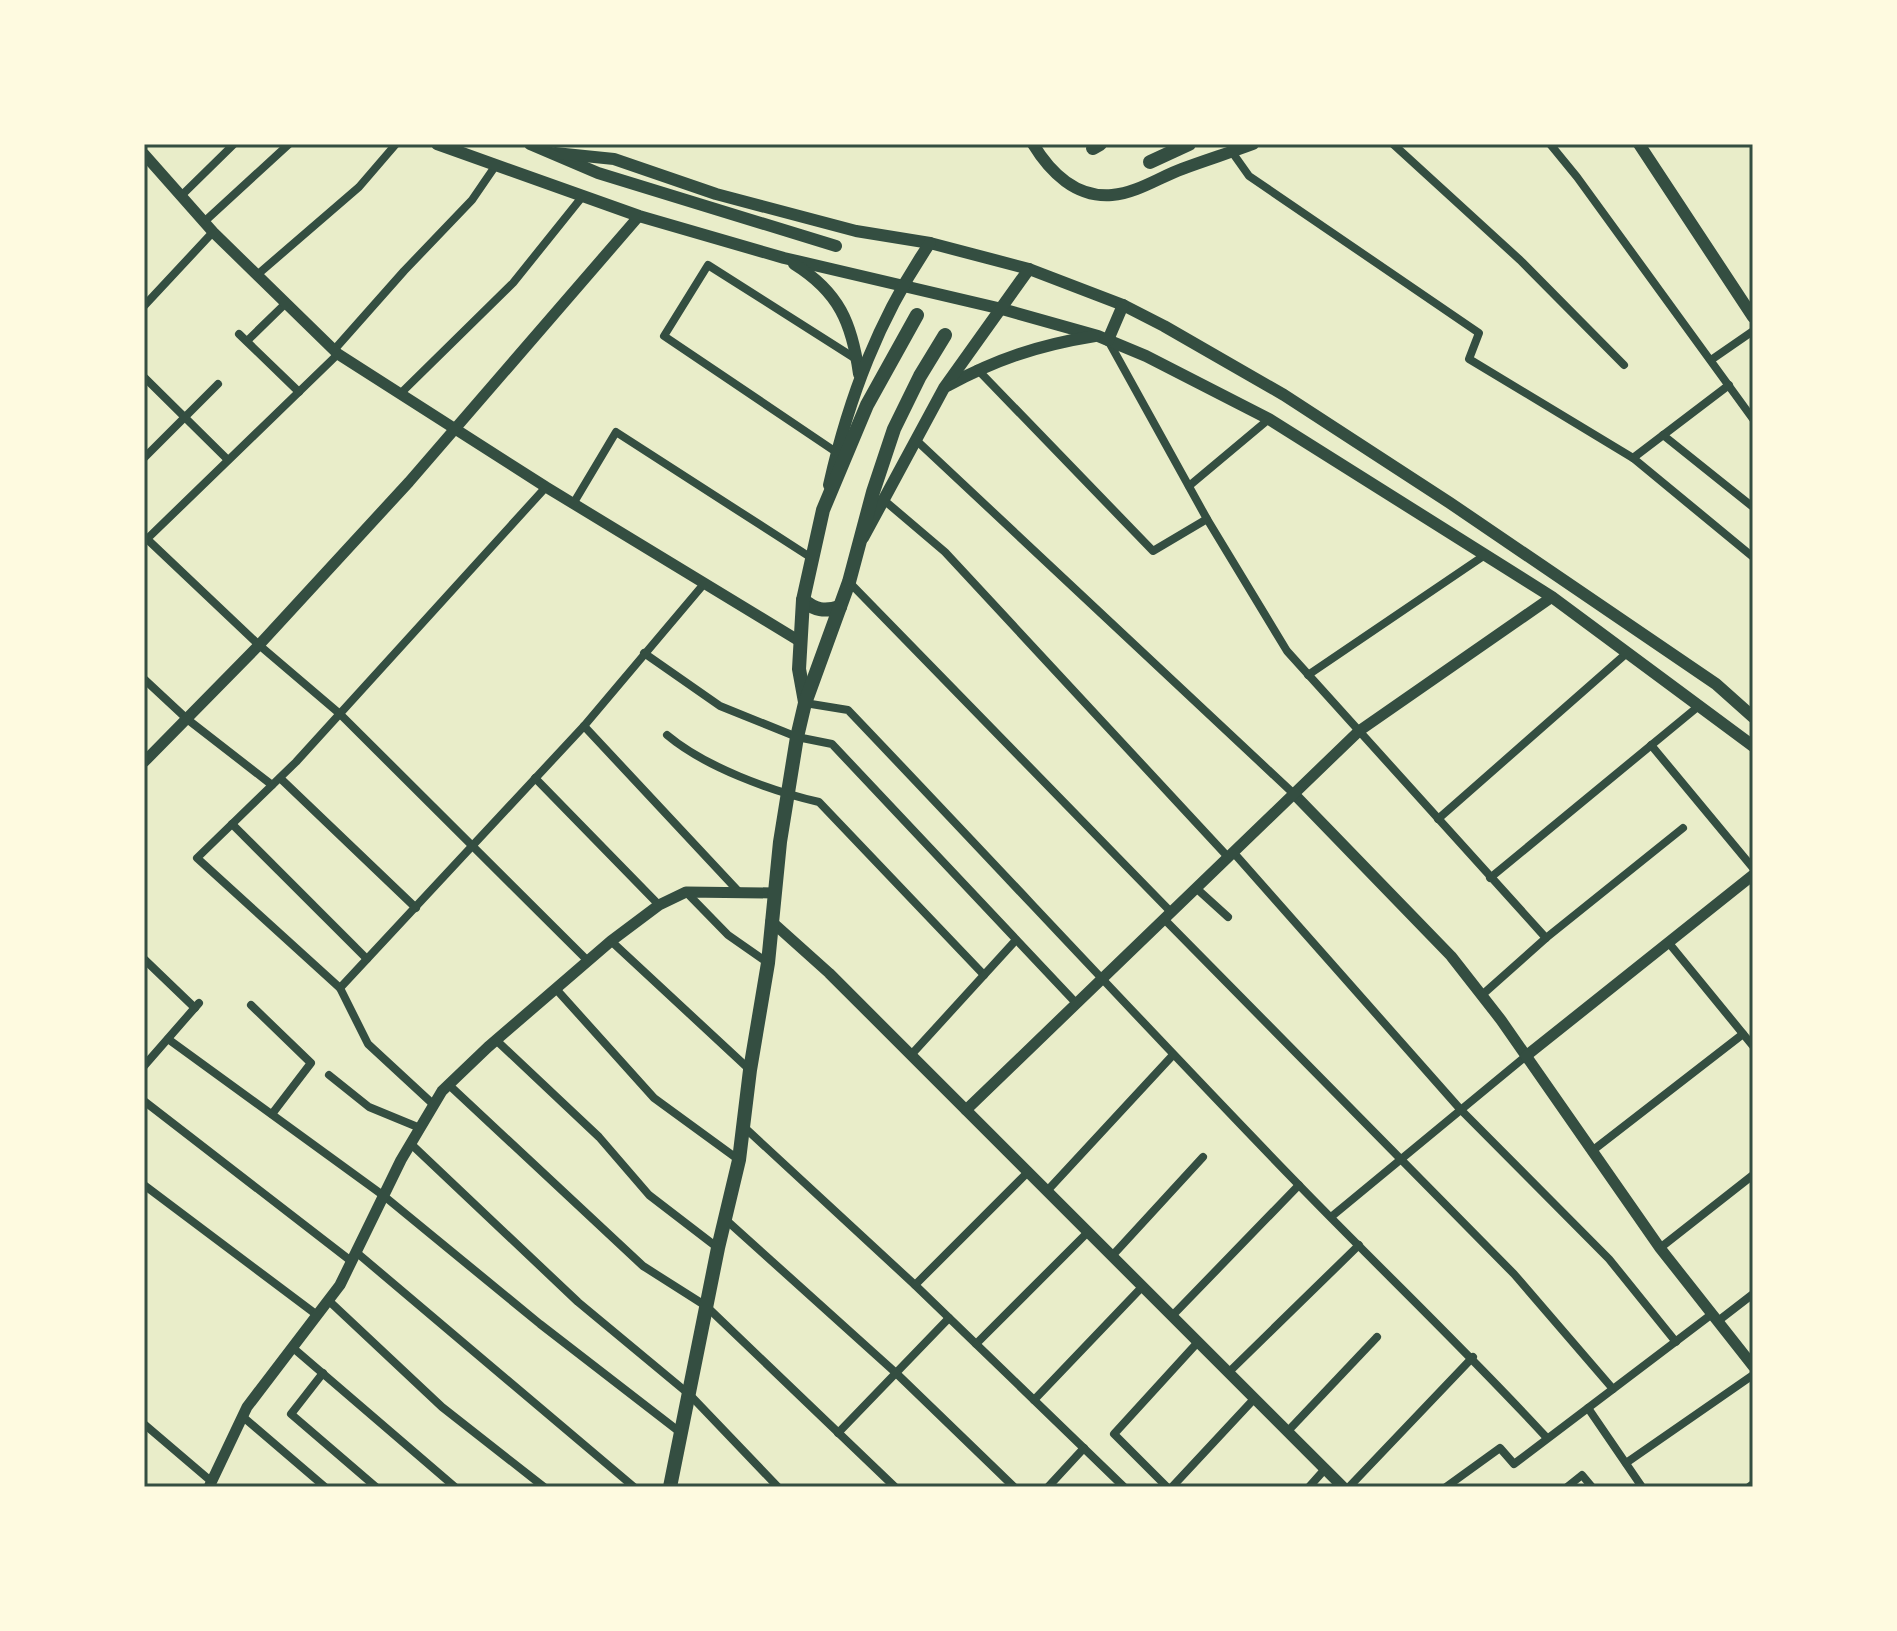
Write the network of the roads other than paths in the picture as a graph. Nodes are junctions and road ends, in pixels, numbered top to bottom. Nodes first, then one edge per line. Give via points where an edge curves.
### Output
1 (234, 144) edge
2 (289, 144) edge
3 (396, 144) edge
4 (437, 144) edge
5 (530, 144) edge
6 (1033, 144) edge
7 (1189, 144) edge
8 (1253, 144) edge
9 (1393, 144) edge
10 (1550, 144) edge
11 (1639, 144) edge
12 (1232, 152) junction
13 (555, 153) junction
14 (144, 154) edge
15 (1150, 162) dead end
16 (496, 165) junction
17 (181, 196) junction
18 (582, 197) junction
19 (639, 216) junction
20 (204, 222) junction
21 (213, 232) junction
22 (930, 243) junction
23 (836, 246) dead end
24 (784, 258) junction
25 (1029, 269) junction
26 (257, 275) junction
27 (902, 284) junction
28 (286, 303) junction
29 (1123, 305) junction
30 (144, 306) edge
31 (1002, 309) junction
32 (917, 315) dead end
33 (1753, 317) edge
34 (1753, 331) edge
35 (239, 334) dead end
36 (945, 335) dead end
37 (1103, 338) junction
38 (247, 341) junction
39 (336, 352) junction
40 (857, 360) junction
41 (1711, 360) junction
42 (1624, 365) dead end
43 (977, 369) junction
44 (859, 375) junction
45 (144, 377) edge
46 (218, 384) dead end
47 (1729, 385) junction
48 (944, 388) junction
49 (299, 392) junction
50 (400, 394) junction
51 (183, 418) junction
52 (1269, 419) junction
53 (1753, 419) edge
54 (456, 430) junction
55 (1663, 435) junction
56 (916, 440) junction
57 (836, 452) junction
58 (144, 458) edge
59 (1633, 458) junction
60 (228, 460) junction
61 (1189, 486) junction
62 (546, 487) junction
63 (885, 501) junction
64 (573, 504) junction
65 (1753, 507) edge
66 (823, 510) junction
67 (1207, 519) junction
68 (861, 542) junction
69 (1485, 555) junction
70 (810, 557) junction
71 (1753, 557) edge
72 (849, 582) junction
73 (703, 585) junction
74 (1552, 597) junction
75 (803, 600) junction
76 (840, 607) junction
77 (801, 642) junction
78 (259, 645) junction
79 (1628, 652) junction
80 (644, 653) junction
81 (1308, 675) junction
82 (144, 679) edge
83 (805, 703) junction
84 (1700, 705) junction
85 (340, 714) junction
86 (1753, 717) edge
87 (187, 719) junction
88 (584, 726) junction
89 (1359, 731) junction
90 (667, 735) dead end
91 (797, 737) junction
92 (1651, 745) junction
93 (1753, 746) edge
94 (144, 762) edge
95 (535, 778) junction
96 (276, 781) junction
97 (788, 794) junction
98 (1294, 794) junction
99 (1438, 819) junction
100 (232, 824) junction
101 (1683, 828) dead end
102 (473, 847) junction
103 (1230, 855) junction
104 (1752, 874) edge
105 (1490, 878) junction
106 (1196, 888) junction
107 (686, 892) junction
108 (740, 893) junction
109 (774, 893) junction
110 (659, 905) junction
111 (416, 908) junction
112 (1167, 915) junction
113 (1228, 917) dead end
114 (771, 921) junction
115 (1546, 938) junction
116 (1016, 940) junction
117 (611, 941) junction
118 (1668, 942) junction
119 (144, 959) edge
120 (367, 959) junction
121 (588, 961) junction
122 (768, 963) junction
123 (984, 975) junction
124 (1103, 977) junction
125 (340, 988) junction
126 (556, 989) junction
127 (1482, 995) junction
128 (1076, 1003) junction
129 (251, 1005) dead end
130 (1743, 1034) junction
131 (168, 1039) junction
132 (496, 1040) junction
133 (1753, 1046) edge
134 (911, 1055) junction
135 (1173, 1055) junction
136 (1526, 1056) junction
137 (144, 1066) edge
138 (750, 1070) junction
139 (329, 1075) dead end
140 (449, 1085) junction
141 (144, 1101) edge
142 (434, 1105) junction
143 (966, 1110) junction
144 (1461, 1110) junction
145 (272, 1114) junction
146 (744, 1127) junction
147 (420, 1128) junction
148 (411, 1144) junction
149 (1592, 1151) junction
150 (1203, 1157) dead end
151 (1402, 1158) junction
152 (739, 1160) junction
153 (1028, 1172) junction
154 (1753, 1175) edge
155 (144, 1185) edge
156 (1299, 1185) junction
157 (1047, 1191) junction
158 (384, 1196) junction
159 (1331, 1217) junction
160 (725, 1219) junction
161 (1088, 1232) junction
162 (1359, 1245) junction
163 (718, 1248) junction
164 (1660, 1248) junction
165 (1112, 1256) junction
166 (354, 1257) junction
167 (915, 1285) junction
168 (1142, 1287) junction
169 (1753, 1294) edge
170 (328, 1300) junction
171 (706, 1306) junction
172 (317, 1315) junction
173 (1172, 1316) junction
174 (949, 1318) junction
175 (1715, 1318) junction
176 (1377, 1337) dead end
177 (1198, 1342) junction
178 (1676, 1342) junction
179 (976, 1344) junction
180 (292, 1347) junction
181 (1473, 1357) junction
182 (1753, 1366) edge
183 (323, 1373) junction
184 (896, 1373) junction
185 (1228, 1373) junction
186 (1753, 1375) edge
187 (1613, 1389) junction
188 (690, 1395) junction
189 (1254, 1399) junction
190 (1034, 1400) junction
191 (1588, 1408) junction
192 (242, 1416) junction
193 (144, 1424) edge
194 (1287, 1432) junction
195 (681, 1433) junction
196 (838, 1433) junction
197 (1547, 1438) junction
198 (1084, 1448) junction
199 (1626, 1463) junction
200 (1325, 1469) junction
201 (1179, 1479) junction
202 (210, 1484) edge
203 (325, 1487) edge
204 (376, 1487) edge
205 (455, 1487) edge
206 (544, 1487) edge
207 (634, 1487) edge
208 (670, 1487) edge
209 (778, 1487) edge
210 (895, 1487) edge
211 (1014, 1487) edge
212 (1048, 1487) edge
213 (1124, 1487) edge
214 (1169, 1487) edge
215 (1188, 1487) edge
216 (1309, 1487) edge
217 (1343, 1487) edge
218 (1349, 1487) edge
219 (1446, 1487) edge
220 (1567, 1487) edge
221 (1592, 1487) edge
222 (1642, 1487) edge

1 - 17 street
2 - 20 street
3 - 26 street via 359,187
4 - 16 main road
5 - 13 main road
6 - 12 main road via 1062,180 1112,195
7 - 15 main road
8 - 12 main road
9 - 42 street
10 - 41 street
11 - 33 main road
12 - 59 street via 1249,176 1479,333 1469,359
13 - 22 main road via 614,159 730,198 856,231
13 - 23 main road via 598,173
14 - 17 street
16 - 18 main road
16 - 39 street via 472,200
17 - 20 street
18 - 19 main road
18 - 50 street via 513,283
19 - 24 main road
19 - 54 street
20 - 21 street
21 - 26 street
21 - 30 street
22 - 25 main road
22 - 27 main road
24 - 27 main road
24 - 40 main road via 814,277 838,303
25 - 29 main road
25 - 31 main road
26 - 28 street
27 - 31 main road
27 - 44 main road
28 - 38 street
28 - 39 street
29 - 37 main road
29 - 86 main road via 1284,395 1450,503 1716,684
31 - 37 main road
31 - 48 main road
32 - 66 main road via 867,405
34 - 41 street
35 - 38 street
36 - 68 main road via 894,429
37 - 43 main road via 1046,344
37 - 52 main road
37 - 61 street
38 - 49 street
39 - 49 street
39 - 50 street
40 - 44 main road
40 - 57 street via 708,265 664,336
41 - 47 street
43 - 48 main road
43 - 67 street via 1153,551
44 - 57 main road
45 - 51 street
46 - 51 street
47 - 53 street
47 - 55 street
48 - 56 main road
49 - 60 street
50 - 54 street
51 - 58 street
51 - 60 street
52 - 61 street
52 - 69 main road
54 - 62 street
54 - 78 street
55 - 59 street
55 - 65 street
56 - 63 main road
56 - 98 street
57 - 66 main road
59 - 71 street
60 - 78 street via 147,539
61 - 67 street
62 - 64 street
62 - 85 street
63 - 68 main road
63 - 103 street via 945,552
64 - 70 street via 616,432
64 - 73 street
66 - 70 main road
67 - 81 street via 1287,651
68 - 72 main road
69 - 74 main road
69 - 81 street
70 - 75 main road
72 - 76 main road
72 - 112 street
73 - 77 street
73 - 80 street
74 - 79 main road
74 - 89 street
75 - 76 main road via 813,609
75 - 77 main road
76 - 83 main road
77 - 83 main road
78 - 85 street
78 - 87 street
79 - 84 main road
79 - 99 street
80 - 88 street
80 - 91 street via 720,706
81 - 89 street
82 - 87 street
83 - 91 main road
83 - 124 street via 848,710
84 - 92 street
84 - 93 main road
85 - 96 street
85 - 102 street
87 - 94 street
87 - 96 street
88 - 95 street
88 - 108 street
89 - 98 street
89 - 99 street
90 - 97 street via 689,753
91 - 97 main road
91 - 116 street via 832,744
92 - 104 street
92 - 105 street
95 - 102 street
95 - 110 street
96 - 100 street
96 - 111 street
97 - 109 main road
97 - 123 street via 819,802
98 - 103 street
98 - 127 street via 1451,956
99 - 105 street
100 - 120 street
100 - 125 street via 197,858
101 - 115 street
102 - 111 street
102 - 121 street
103 - 106 street
103 - 144 street
104 - 118 street
105 - 115 street
106 - 112 street
106 - 113 street
107 - 108 street
107 - 110 street
107 - 122 street via 728,935
108 - 109 street
109 - 114 main road
110 - 117 street
111 - 120 street
112 - 124 street
112 - 151 street
114 - 122 main road
114 - 134 street
115 - 127 street
116 - 123 street
116 - 128 street
117 - 121 street
117 - 138 street
118 - 130 street
118 - 136 street
119 - 131 street via 197,1005
120 - 125 street
121 - 126 street
122 - 138 main road
123 - 134 street
124 - 128 street
124 - 135 street
125 - 142 street via 368,1044
126 - 132 street
126 - 152 street via 654,1098
127 - 136 street
128 - 143 street
129 - 145 street via 311,1063
130 - 133 street
130 - 149 street
131 - 137 street
131 - 145 street
132 - 140 street
132 - 163 street via 599,1137 649,1195
134 - 143 street
135 - 156 street
135 - 157 street
136 - 144 street
136 - 149 street
138 - 146 main road
139 - 147 street via 369,1107
140 - 142 street
140 - 171 street via 643,1266
141 - 166 street
142 - 147 street
143 - 153 street
144 - 151 street
144 - 178 street via 1609,1259
145 - 158 street
146 - 152 main road
146 - 167 street
147 - 148 street
148 - 158 street
148 - 188 street via 578,1302
149 - 164 street
150 - 165 street
151 - 159 street
151 - 187 street via 1514,1274
152 - 160 main road
153 - 157 street
153 - 167 street
154 - 164 street
155 - 172 street
156 - 159 street
156 - 173 street
157 - 161 street
158 - 166 street
158 - 195 street
159 - 162 street
160 - 163 main road
160 - 184 street
161 - 165 street
161 - 179 street
162 - 181 street
162 - 185 street
163 - 171 main road
164 - 175 street
165 - 168 street
166 - 170 street
166 - 207 street
167 - 174 street
168 - 173 street
168 - 190 street
169 - 175 street
170 - 172 street
170 - 206 street via 442,1407
171 - 188 main road
171 - 196 street
172 - 180 street
173 - 177 street
174 - 179 street
174 - 184 street
175 - 178 street
175 - 182 street
176 - 194 street
177 - 185 street
177 - 214 street via 1114,1434
178 - 187 street
179 - 190 street
180 - 183 street
180 - 192 street
181 - 197 street
181 - 218 street
183 - 204 street via 291,1414
183 - 205 street
184 - 196 street
184 - 211 street
185 - 189 street
186 - 199 street
187 - 191 street
188 - 195 main road
188 - 209 street
189 - 194 street
189 - 201 street
190 - 198 street
191 - 197 street
191 - 199 street
192 - 202 street
192 - 203 street
193 - 202 street
194 - 200 street
195 - 208 main road
196 - 210 street
197 - 219 street via 1514,1464 1500,1448
198 - 212 street
198 - 213 street
199 - 222 street
200 - 216 street
200 - 217 street
201 - 214 street
201 - 215 street
220 - 221 street via 1582,1475

